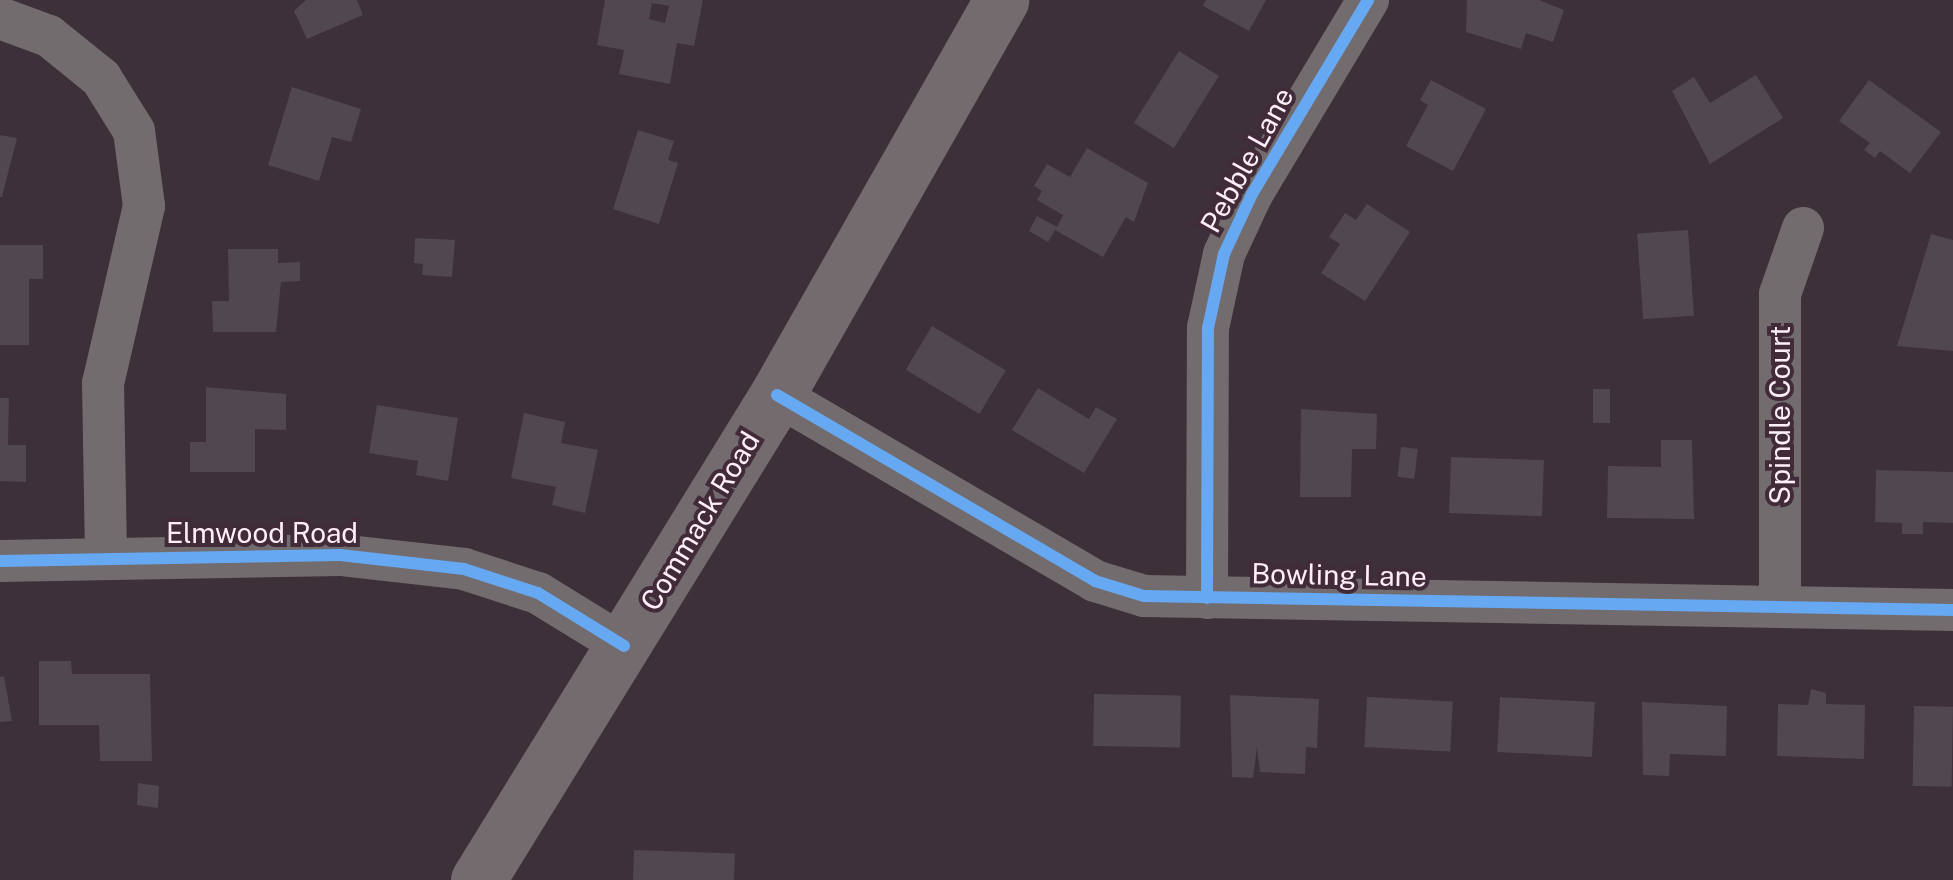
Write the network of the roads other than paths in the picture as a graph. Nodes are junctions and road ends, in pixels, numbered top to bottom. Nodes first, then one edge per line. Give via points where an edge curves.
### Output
1 (1001, 0) edge
2 (1368, 0) edge
3 (0, 18) edge
4 (1803, 228) dead end
5 (778, 395) junction
6 (106, 558) junction
7 (0, 561) edge
8 (1208, 598) junction
9 (1780, 606) junction
10 (1953, 610) edge
11 (624, 646) junction
12 (478, 880) edge

1 - 5 main road, Commack Road
2 - 8 street, Pebble Lane via 1252,194 1224,254 1208,328
3 - 6 street via 50,36 101,78 134,131 144,206 102,383
4 - 9 street, Spindle Court via 1780,294
5 - 8 street, Bowling Lane via 1095,580 1144,596
5 - 11 main road, Commack Road
6 - 7 street, Elmwood Road
6 - 11 street, Elmwood Road via 340,555 464,570 538,592
8 - 9 street, Bowling Lane
9 - 10 street, Bowling Lane
11 - 12 main road, Commack Road

